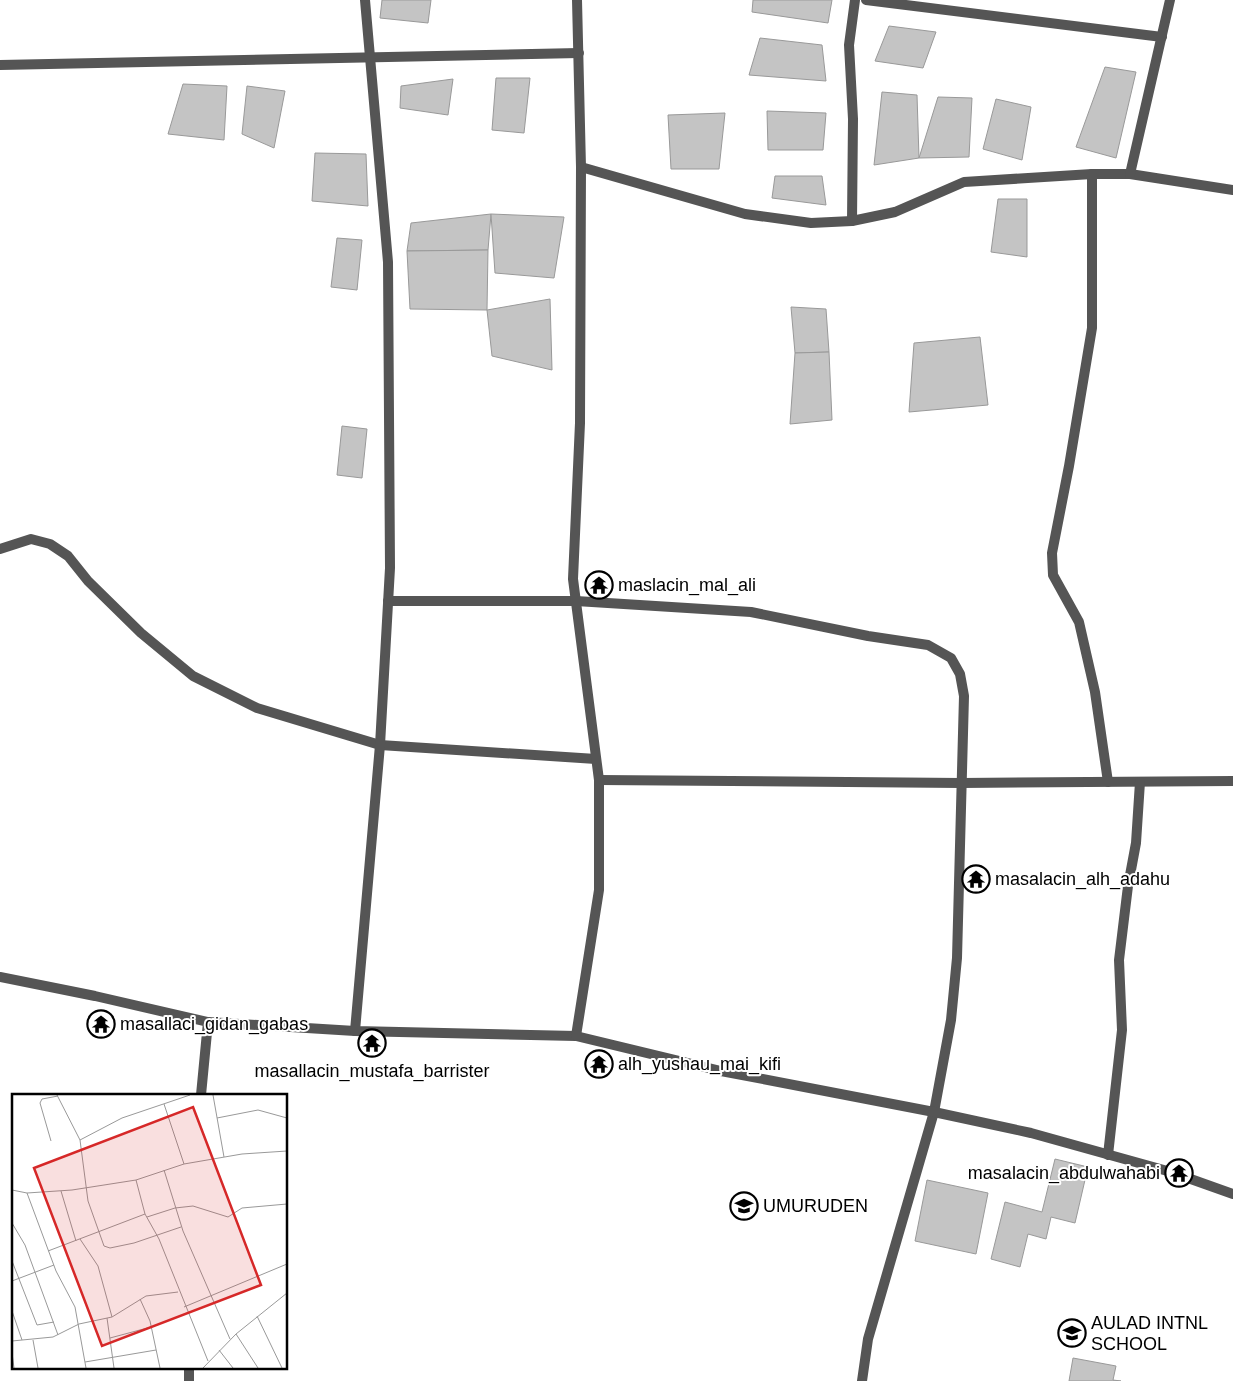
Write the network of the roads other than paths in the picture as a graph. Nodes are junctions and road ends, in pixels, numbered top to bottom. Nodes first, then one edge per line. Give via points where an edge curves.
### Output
1 (364, 0) edge
2 (577, 0) edge
3 (856, 0) edge
4 (866, 0) edge
5 (1170, 0) edge
6 (1162, 37) junction
7 (579, 53) junction
8 (370, 57) junction
9 (0, 65) edge
10 (581, 167) junction
11 (1092, 174) junction
12 (1130, 174) junction
13 (1233, 190) edge
14 (852, 221) junction
15 (0, 549) edge
16 (388, 601) junction
17 (576, 601) junction
18 (380, 745) junction
19 (596, 759) junction
20 (599, 780) junction
21 (1233, 781) edge
22 (1108, 782) junction
23 (1140, 782) junction
24 (961, 783) junction
25 (0, 977) edge
26 (208, 1022) junction
27 (355, 1031) junction
28 (576, 1036) junction
29 (202, 1094) edge
30 (934, 1112) junction
31 (1108, 1155) junction
32 (1233, 1194) edge
33 (189, 1368) edge
34 (189, 1381) edge
35 (862, 1381) edge

1 - 8 street
2 - 7 street
3 - 14 street via 848,45 853,118
4 - 6 street
5 - 6 street
6 - 12 street
7 - 8 street
7 - 10 street
8 - 9 street
8 - 16 street via 388,262
10 - 14 street via 744,214 811,223
10 - 17 street via 580,423 573,579
11 - 12 street
11 - 14 street via 964,182 895,212
11 - 22 street via 1092,328 1052,553 1053,574 1079,622 1095,692
12 - 13 street
15 - 18 street via 31,539 50,544 68,556 88,581 141,633 193,676 257,708
16 - 17 street
16 - 18 street
17 - 19 street
17 - 24 street via 751,612 928,645 951,658 960,674 964,696
18 - 19 street
18 - 27 street
19 - 20 street
20 - 24 street
20 - 28 street via 600,890
21 - 23 street
22 - 23 street
22 - 24 street
23 - 31 street via 1136,843 1119,960 1122,1030
24 - 30 street via 957,958 951,1020
25 - 26 street
26 - 27 street
26 - 29 street
27 - 28 street
28 - 30 street via 722,1071
30 - 31 street via 1031,1133
30 - 35 street via 868,1339
31 - 32 street via 1172,1172
33 - 34 street

